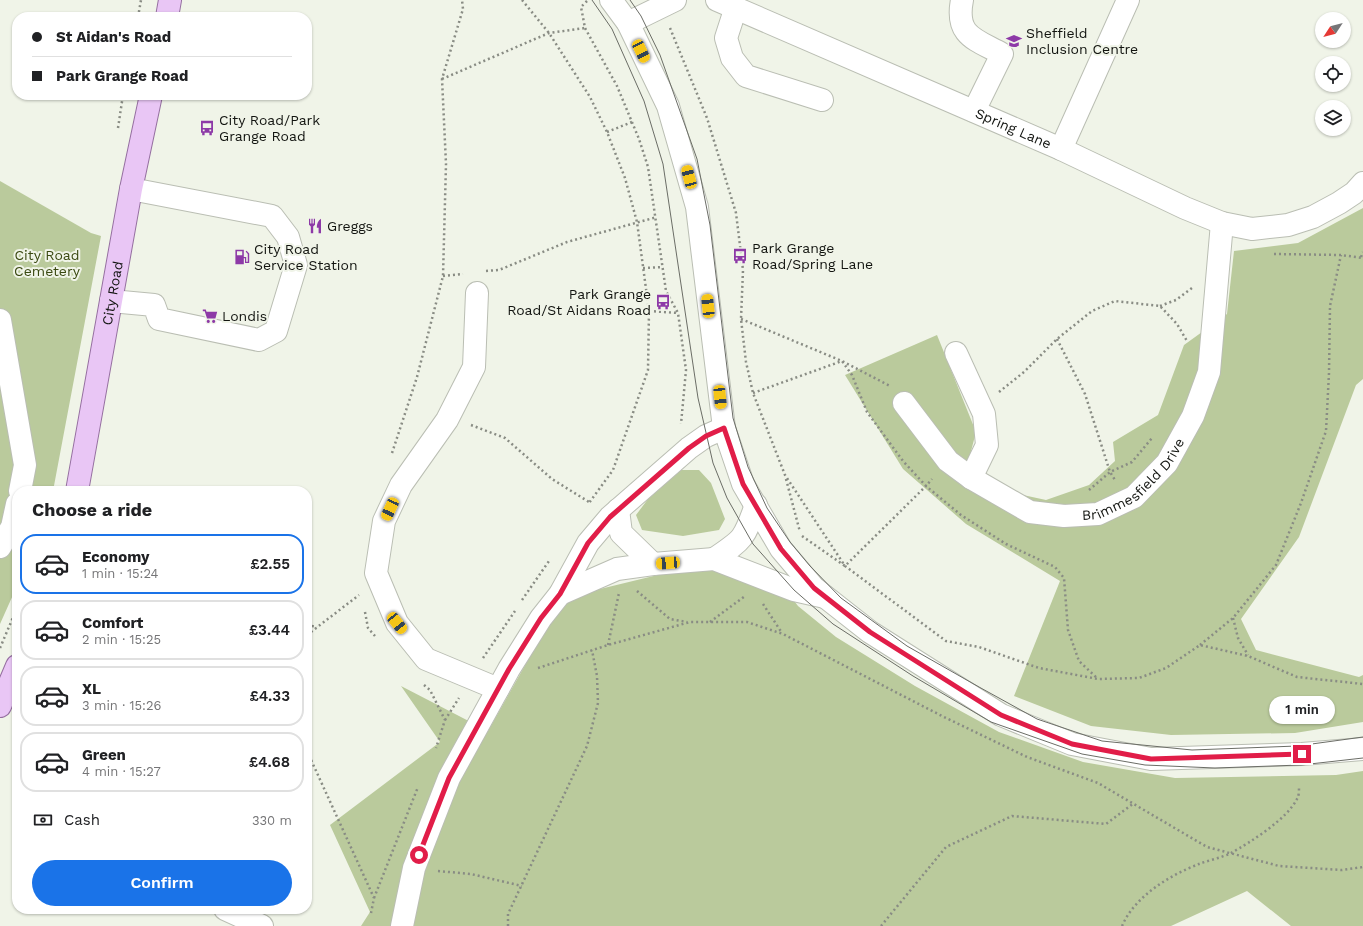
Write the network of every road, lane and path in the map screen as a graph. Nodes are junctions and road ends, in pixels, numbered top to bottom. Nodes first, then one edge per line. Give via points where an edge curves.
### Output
1 (141, 0) edge
2 (170, 0) edge
3 (462, 0) edge
4 (522, 0) edge
5 (588, 0) edge
6 (962, 0) edge
7 (1128, 0) edge
8 (613, 2) edge
9 (668, 3) edge
10 (727, 4) edge
11 (139, 12) edge
12 (168, 12) edge
13 (628, 24) junction
14 (585, 28) junction
15 (549, 33) junction
16 (442, 79) junction
17 (150, 100) edge
18 (822, 100) dead end
19 (974, 111) junction
20 (632, 122) junction
21 (607, 132) junction
22 (1060, 149) junction
23 (1363, 183) edge
24 (131, 189) junction
25 (656, 217) junction
26 (637, 222) junction
27 (1222, 223) junction
28 (1363, 252) edge
29 (1274, 254) dead end
30 (1341, 255) junction
31 (1362, 258) edge
32 (663, 267) junction
33 (643, 268) junction
34 (485, 271) dead end
35 (464, 273) dead end
36 (443, 276) junction
37 (477, 292) dead end
38 (1195, 292) dead end
39 (111, 301) junction
40 (1160, 306) junction
41 (649, 311) junction
42 (678, 313) junction
43 (741, 318) junction
44 (0, 320) edge
45 (1190, 337) dead end
46 (1057, 340) junction
47 (956, 353) dead end
48 (842, 361) junction
49 (753, 393) junction
50 (904, 403) joint
51 (980, 406) junction
52 (447, 420) junction
53 (724, 428) junction
54 (1153, 436) dead end
55 (391, 458) dead end
56 (677, 458) junction
57 (1110, 472) junction
58 (785, 475) junction
59 (971, 478) junction
60 (21, 486) edge
61 (78, 486) edge
62 (926, 486) junction
63 (1083, 492) dead end
64 (1128, 500) junction
65 (589, 502) junction
66 (756, 505) junction
67 (585, 508) dead end
68 (614, 513) junction
69 (12, 527) edge
70 (0, 547) edge
71 (553, 555) dead end
72 (714, 559) junction
73 (652, 564) junction
74 (845, 566) junction
75 (621, 587) dead end
76 (634, 589) dead end
77 (560, 594) junction
78 (748, 594) dead end
79 (826, 597) junction
80 (363, 600) dead end
81 (762, 601) dead end
82 (364, 607) dead end
83 (1233, 618) junction
84 (12, 620) edge
85 (690, 622) junction
86 (710, 622) junction
87 (312, 626) edge
88 (317, 627) junction
89 (312, 631) edge
90 (783, 634) junction
91 (378, 640) dead end
92 (608, 645) junction
93 (1200, 645) junction
94 (0, 649) edge
95 (592, 650) junction
96 (1248, 656) junction
97 (509, 669) junction
98 (12, 678) edge
99 (471, 678) junction
100 (1098, 679) junction
101 (420, 681) dead end
102 (1363, 684) edge
103 (498, 689) junction
104 (0, 706) edge
105 (445, 720) junction
106 (1363, 749) edge
107 (436, 750) dead end
108 (312, 763) edge
109 (419, 784) dead end
110 (1299, 787) dead end
111 (1134, 803) junction
112 (1230, 853) junction
113 (1363, 867) edge
114 (414, 868) junction
115 (522, 886) junction
116 (374, 898) junction
117 (371, 913) dead end
118 (236, 914) edge
119 (262, 926) edge
120 (402, 926) edge
121 (508, 926) edge
122 (881, 926) edge
123 (1122, 926) edge

1 - 11 path
2 - 12 main road
3 - 16 path via 463,9
4 - 15 path
5 - 14 path via 581,7
6 - 19 street via 959,18 965,33 1002,54
7 - 22 street
8 - 13 street
9 - 13 street
9 - 43 path via 736,213 743,270
10 - 18 street via 726,38 732,58 746,76
10 - 19 street, Spring Lane
13 - 53 street via 668,106 697,207
14 - 15 path
14 - 20 path via 617,86
15 - 16 path
15 - 21 path via 590,97
16 - 36 path via 446,164
17 - 24 main road, City Road
19 - 22 street, Spring Lane
20 - 21 path
20 - 25 path via 648,167
21 - 26 path
22 - 27 street, Spring Lane
23 - 27 street, Spring Lane via 1354,194 1313,217 1288,225 1252,229
24 - 39 main road, City Road
24 - 39 street via 272,216 288,237 296,265 276,331 259,340 159,319 154,305
25 - 26 path
25 - 32 path
26 - 33 path
26 - 34 path via 568,242 499,270
27 - 64 street, Brimmesfield Drive via 1209,372 1193,416 1167,463
28 - 31 path
29 - 30 path
30 - 31 path
30 - 83 path via 1330,306 1326,431 1276,565
32 - 33 path
32 - 42 path via 666,291
33 - 41 path
35 - 36 path
36 - 55 path via 417,377
37 - 52 street via 474,368
38 - 40 path via 1196,284 1176,300
39 - 61 main road, City Road
40 - 45 path via 1177,324 1188,344
40 - 46 path via 1115,300 1092,312
41 - 42 path
41 - 65 path via 648,370 613,470
42 - 56 path via 686,370
43 - 48 path
43 - 49 path via 746,362
44 - 60 street via 25,465
46 - 51 path via 1024,372
46 - 57 path via 1086,394
47 - 51 street
48 - 49 path
48 - 50 path via 894,388
48 - 62 path via 852,375 867,412 903,461
49 - 58 path
50 - 59 street, Brimmesfield Drive via 948,461
51 - 59 street via 984,414 987,445
52 - 65 path via 473,425 505,438 552,479
52 - 99 street via 401,485 384,521 376,573 397,623 426,659
53 - 56 street via 698,441
53 - 66 street via 743,484
54 - 57 path via 1132,462
56 - 68 street
57 - 63 path via 1090,490
57 - 64 path
58 - 74 path
58 - 74 path via 801,534
59 - 64 street, Brimmesfield Drive via 1030,512 1064,516 1098,514
62 - 74 path
62 - 100 path via 961,515 1006,544 1054,567 1064,578 1068,630 1079,661
65 - 67 path
65 - 68 path
66 - 72 street via 740,542
66 - 79 street via 781,549 814,588
68 - 73 street via 621,533
68 - 77 street via 588,543
69 - 70 street
71 - 99 path
72 - 73 street
72 - 79 street via 794,590
73 - 77 street via 617,570
74 - 100 path via 946,641 979,647 1039,668
75 - 92 path
76 - 85 path via 670,619
77 - 97 street via 541,618
78 - 86 path
79 - 106 street via 870,632 1001,715 1072,744 1151,759 1302,754
80 - 88 path via 361,594
81 - 90 path
82 - 91 path via 368,628
83 - 93 path
83 - 96 path via 1238,638
84 - 94 path
85 - 86 path
85 - 92 path
86 - 90 path via 747,622
87 - 88 path
88 - 89 path
90 - 111 path via 1027,757 1098,783
92 - 95 path
93 - 96 path
93 - 100 path via 1166,668 1139,678
95 - 97 path via 531,670
95 - 115 path via 597,676 598,703 587,746
96 - 102 path via 1297,677
97 - 103 street
98 - 104 main road
99 - 103 street
99 - 105 path
101 - 105 path via 430,690
103 - 114 street via 449,778
105 - 107 path
108 - 116 path
109 - 116 path
110 - 112 path via 1298,798 1277,823
111 - 112 path via 1207,847
111 - 122 path via 1106,824 1012,816 946,847
112 - 113 path via 1279,866 1342,870
112 - 123 path via 1172,876 1128,913
114 - 115 path via 471,874
114 - 120 street
115 - 121 path via 508,914
116 - 117 path
118 - 119 street

